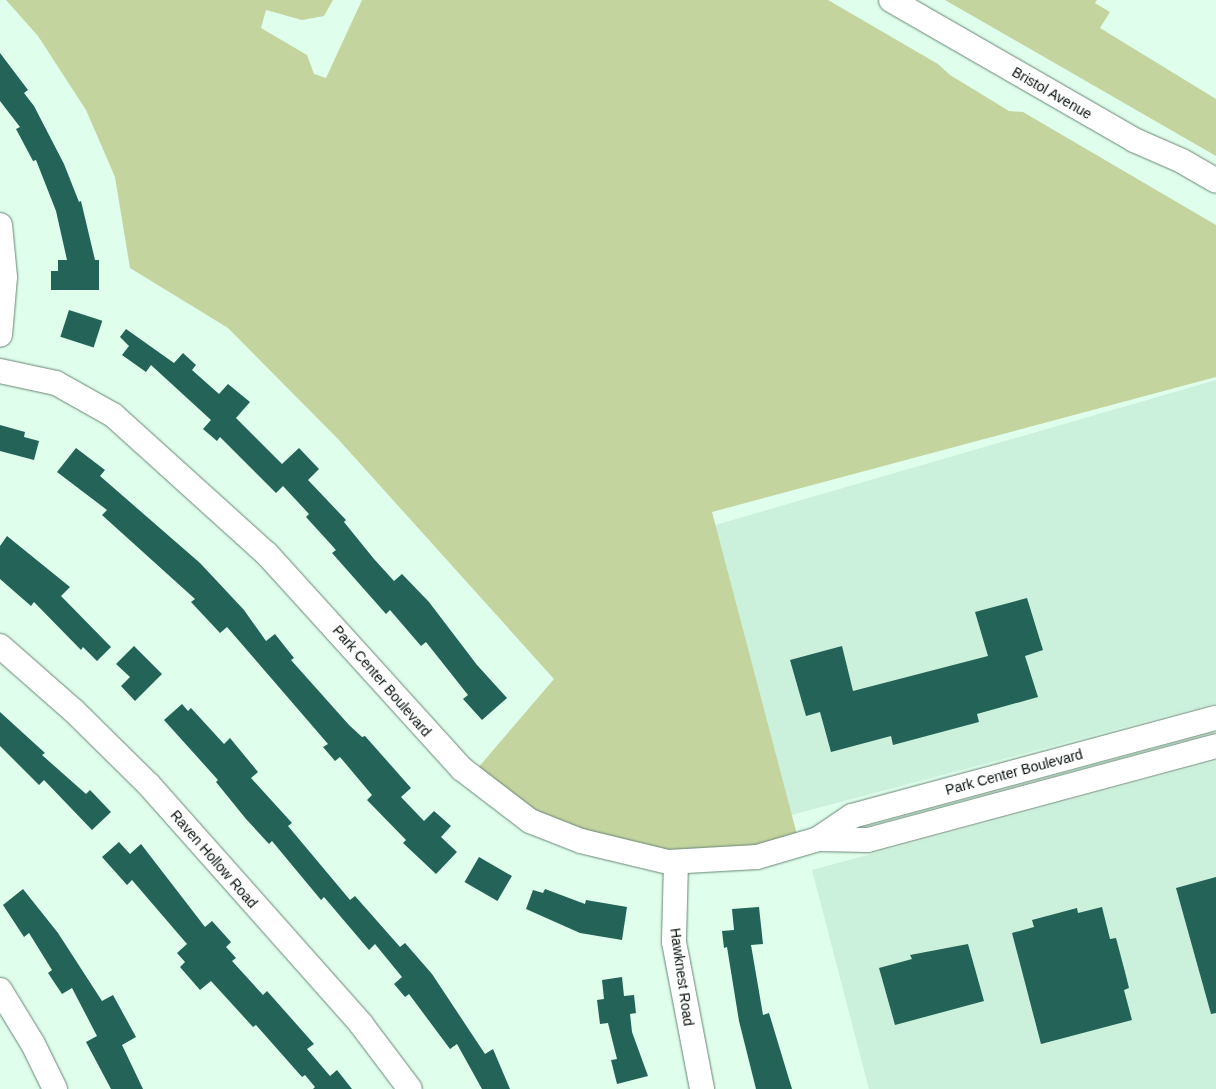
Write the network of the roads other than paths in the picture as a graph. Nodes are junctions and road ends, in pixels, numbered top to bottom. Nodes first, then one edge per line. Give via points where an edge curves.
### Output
1 (890, 0) edge
2 (1216, 181) edge
3 (0, 226) edge
4 (0, 335) edge
5 (0, 371) edge
6 (0, 646) edge
7 (1216, 718) edge
8 (1216, 746) edge
9 (818, 839) junction
10 (676, 863) junction
11 (0, 990) edge
12 (55, 1089) edge
13 (410, 1089) edge
14 (702, 1089) edge

1 - 2 street, Bristol Avenue via 1134,140 1182,161
3 - 4 street via 5,277
5 - 10 street, Park Center Boulevard via 56,383 113,415 144,441 267,554 447,755 514,811 581,842
6 - 13 street, Raven Hollow Road via 74,711 149,785 361,1024
7 - 9 street, Park Center Boulevard via 852,816
8 - 9 street, Park Center Boulevard via 868,840
9 - 10 street, Park Center Boulevard via 757,857
10 - 14 street, Hawknest Road via 674,942
11 - 12 street via 33,1044

